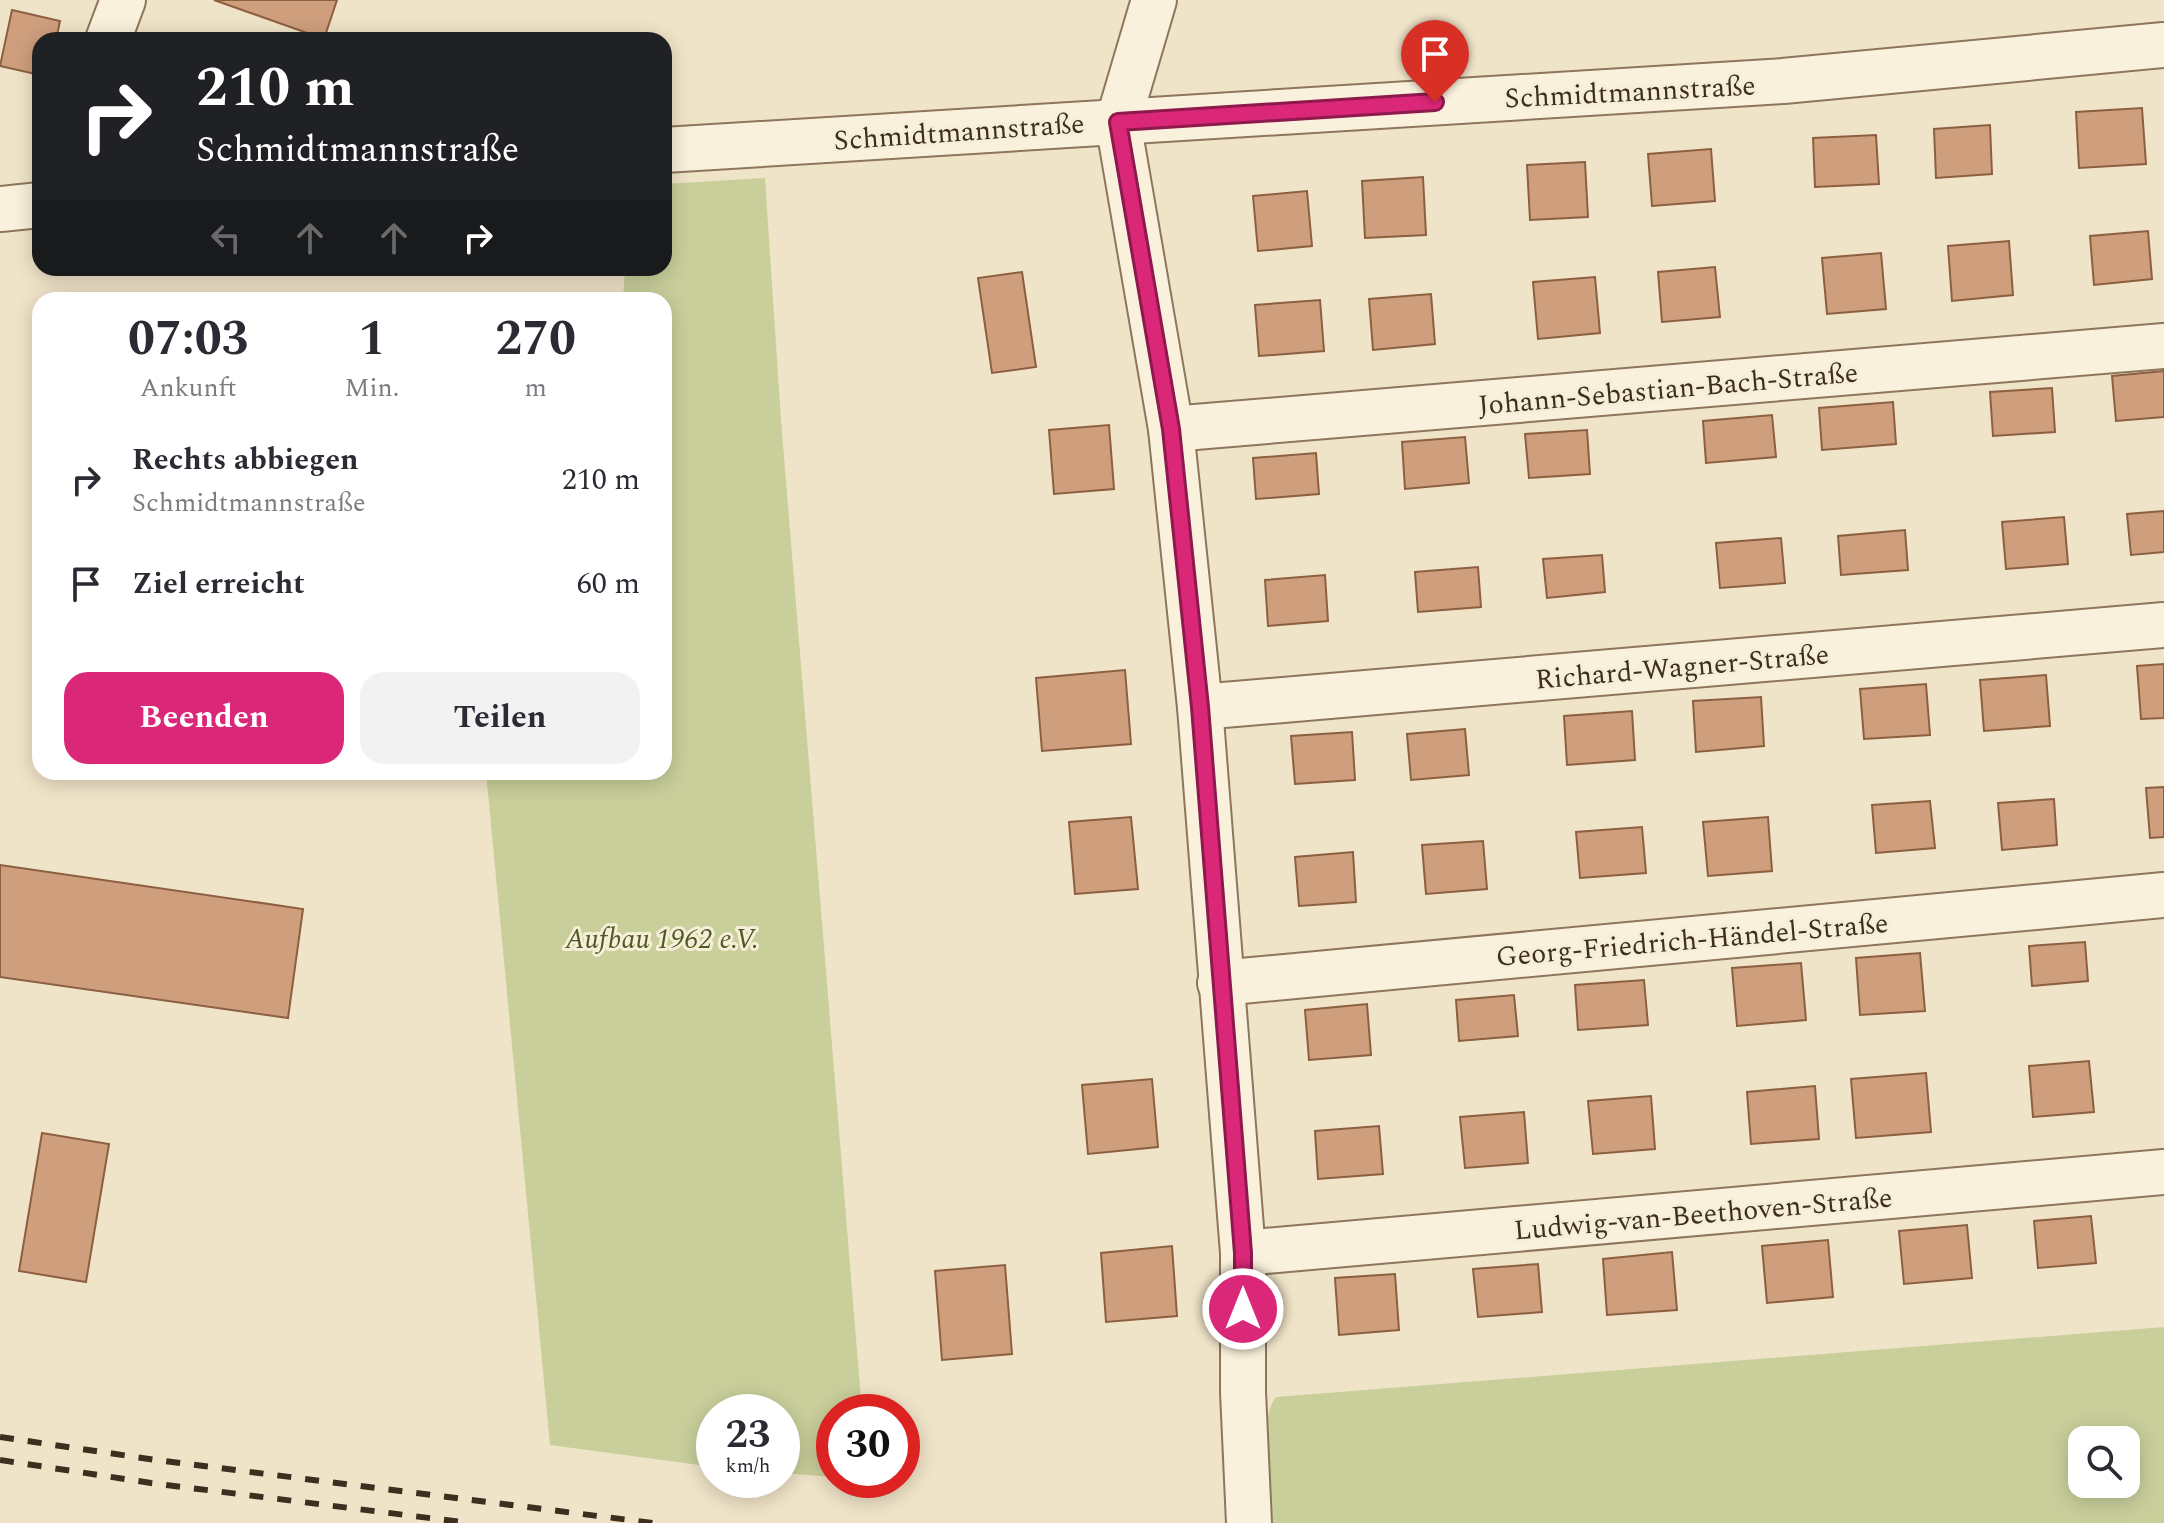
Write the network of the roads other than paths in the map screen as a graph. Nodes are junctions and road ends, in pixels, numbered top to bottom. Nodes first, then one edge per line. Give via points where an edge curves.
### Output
1 (123, 0) edge
2 (1154, 0) edge
3 (111, 32) edge
4 (2164, 45) edge
5 (1118, 122) junction
6 (672, 150) edge
7 (32, 206) edge
8 (0, 209) edge
9 (2164, 346) edge
10 (1171, 429) junction
11 (2164, 625) edge
12 (1200, 707) junction
13 (2164, 895) edge
14 (1220, 983) junction
15 (2164, 1172) edge
16 (1243, 1253) junction
17 (1249, 1523) edge

1 - 3 street
2 - 5 street
4 - 5 street, Schmidtmannstraße via 1783,81
5 - 6 street, Schmidtmannstraße
5 - 10 street
7 - 8 street
9 - 10 street, Johann-Sebastian-Bach-Straße
10 - 12 street
11 - 12 street, Richard-Wagner-Straße
12 - 14 street
13 - 14 street, Georg-Friedrich-Händel-Straße
14 - 16 street
15 - 16 street, Ludwig-van-Beethoven-Straße
16 - 17 street

